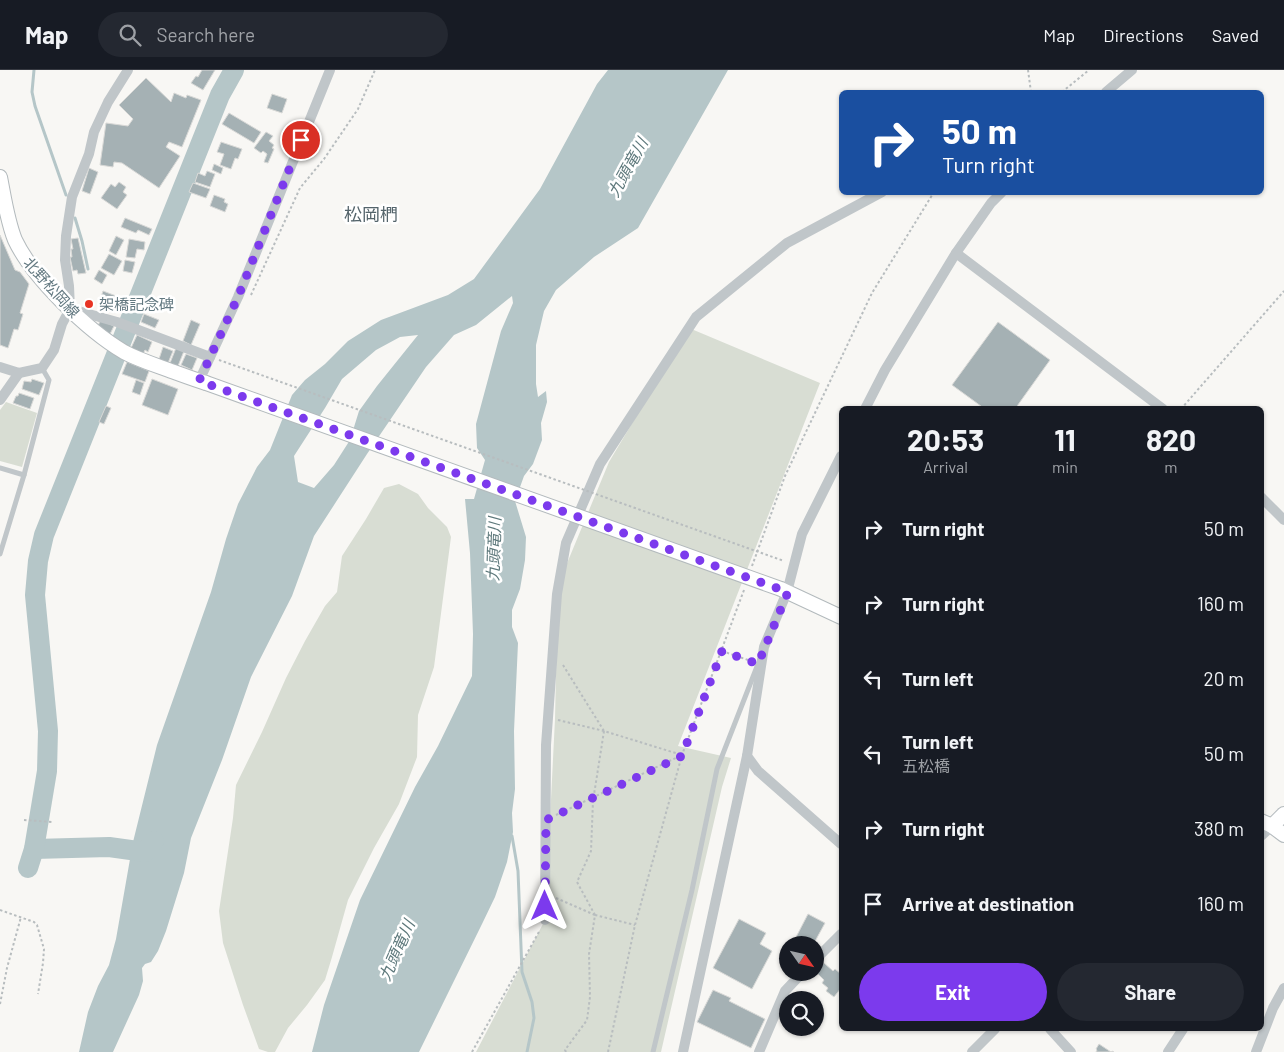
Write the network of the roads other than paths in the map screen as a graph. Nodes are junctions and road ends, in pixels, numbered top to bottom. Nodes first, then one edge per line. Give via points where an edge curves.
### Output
1 (128, 70) edge
2 (330, 70) edge
3 (1132, 70) edge
4 (1108, 90) edge
5 (0, 176) edge
6 (876, 195) edge
7 (995, 195) edge
8 (999, 195) edge
9 (991, 203) junction
10 (4, 217) edge
11 (956, 252) junction
12 (70, 309) junction
13 (215, 358) junction
14 (0, 367) edge
15 (42, 368) junction
16 (19, 374) junction
17 (203, 382) junction
18 (0, 400) edge
19 (866, 406) edge
20 (1159, 406) edge
21 (839, 460) edge
22 (0, 468) edge
23 (24, 475) junction
24 (1264, 500) edge
25 (1284, 520) edge
26 (0, 554) edge
27 (784, 590) junction
28 (839, 616) edge
29 (764, 647) junction
30 (747, 756) junction
31 (1284, 814) edge
32 (1267, 824) edge
33 (1284, 835) edge
34 (839, 842) edge
35 (545, 920) road end
36 (839, 936) edge
37 (824, 951) edge
38 (794, 981) edge
39 (1284, 988) edge
40 (993, 1031) edge
41 (1055, 1031) edge
42 (1182, 1031) edge
43 (653, 1052) edge
44 (683, 1052) edge
45 (759, 1052) edge
46 (972, 1052) edge
47 (1072, 1052) edge
48 (1168, 1052) edge
49 (1256, 1052) edge

1 - 12 street via 94,132 72,198 66,236
2 - 13 street
3 - 4 street
5 - 10 main road, 北野松岡線
6 - 35 street via 787,242 696,317 600,464 566,543 557,594 546,745
7 - 9 street
8 - 9 street
9 - 11 street
10 - 12 main road, 北野松岡線 via 23,255
11 - 19 street via 884,370
11 - 20 street
12 - 13 street via 132,327
12 - 15 street via 54,350
12 - 17 main road, 北野松岡線 via 125,352
13 - 17 street
14 - 16 street
15 - 16 street
15 - 23 lane via 49,380
16 - 18 street
17 - 27 main road, 北野松岡線, bridge
21 - 27 street via 802,534
22 - 23 lane
23 - 26 lane
24 - 25 street
27 - 28 main road
27 - 29 street
29 - 30 street
29 - 43 lane via 717,769
30 - 34 street via 758,771
30 - 44 street
31 - 32 main road
32 - 33 main road
36 - 37 street
38 - 45 street via 785,991
39 - 49 street
40 - 46 street
41 - 47 street
42 - 48 street

